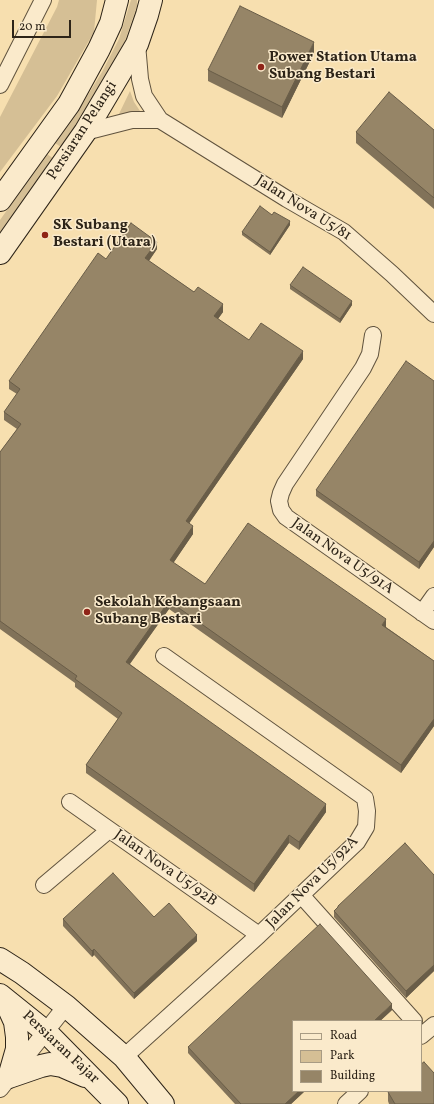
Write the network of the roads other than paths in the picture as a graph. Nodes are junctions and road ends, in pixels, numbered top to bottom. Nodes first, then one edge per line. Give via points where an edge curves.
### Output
1 (43, 0) edge
2 (117, 0) edge
3 (151, 0) edge
4 (137, 44) junction
5 (0, 85) edge
6 (160, 120) junction
7 (86, 132) junction
8 (0, 200) edge
9 (0, 253) edge
10 (434, 314) edge
11 (373, 335) dead end
12 (434, 596) edge
13 (428, 617) edge
14 (164, 656) dead end
15 (70, 802) dead end
16 (109, 830) junction
17 (44, 885) dead end
18 (302, 896) junction
19 (260, 935) junction
20 (0, 960) edge
21 (2, 996) edge
22 (66, 1006) junction
23 (415, 1020) edge
24 (46, 1032) junction
25 (124, 1058) junction
26 (95, 1080) junction
27 (5, 1083) edge
28 (359, 1092) edge
29 (117, 1104) edge
30 (163, 1104) edge
31 (346, 1104) edge

1 - 5 street
2 - 8 main road, Persiaran Pelangi via 111,23 99,50 69,104
3 - 4 main road, Persiaran Pelangi
4 - 6 street via 144,96
4 - 7 main road, Persiaran Pelangi
6 - 7 street via 132,120
6 - 10 street, Jalan Nova U5/81 via 344,232
7 - 9 main road, Persiaran Pelangi
11 - 13 street, Jalan Nova U5/91A via 370,354 364,368 285,484 279,501 286,517
12 - 13 street
14 - 18 street, Jalan Nova U5/92A via 365,798 366,827 357,842
15 - 16 street, Jalan Nova U5/92B
16 - 17 street
16 - 19 street, Jalan Nova U5/92B
18 - 19 street, Jalan Nova U5/92A
18 - 23 street
19 - 25 street, Jalan Nova U5/92A
20 - 22 main road
21 - 24 main road, Persiaran Fajar
21 - 27 main road via 15,1022 17,1037 17,1049
22 - 24 street
22 - 25 main road
24 - 26 main road, Persiaran Fajar
24 - 27 street
25 - 30 main road
26 - 27 main road via 62,1066 50,1064
26 - 29 main road, Persiaran Fajar
28 - 31 street

